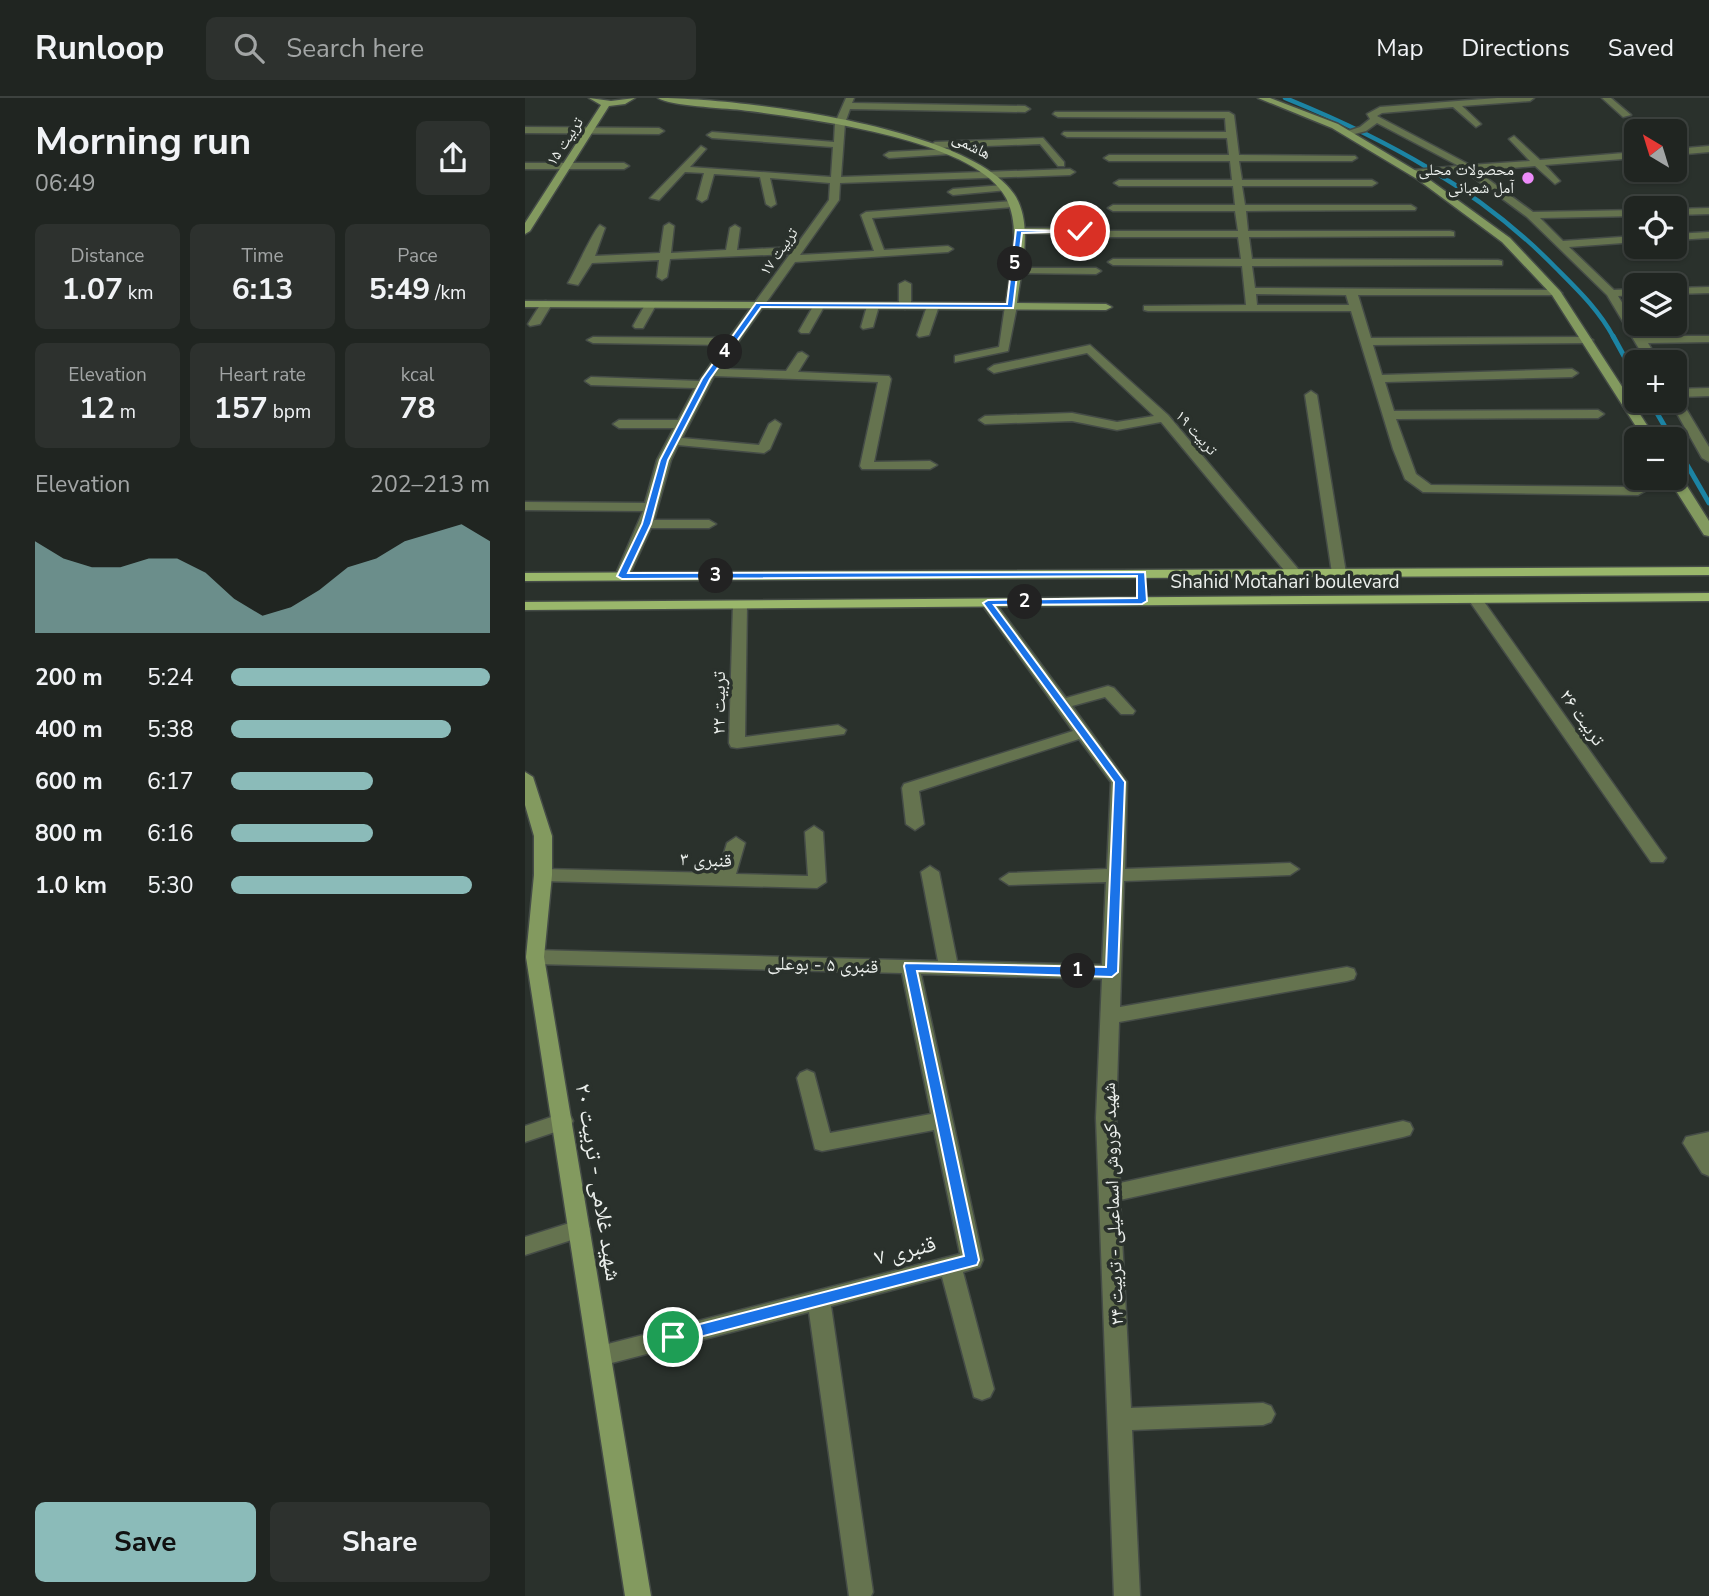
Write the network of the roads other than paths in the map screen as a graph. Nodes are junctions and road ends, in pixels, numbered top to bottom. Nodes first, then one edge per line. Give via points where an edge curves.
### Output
1 (593, 98) edge
2 (631, 98) edge
3 (662, 98) edge
4 (1262, 98) edge
5 (1523, 98) edge
6 (1529, 98) edge
7 (1606, 98) edge
8 (848, 102) edge
9 (607, 103) junction
10 (1455, 104) junction
11 (1025, 109) dead end
12 (1058, 114) dead end
13 (1626, 115) dead end
14 (1376, 119) junction
15 (840, 123) junction
16 (1476, 124) dead end
17 (525, 130) edge
18 (590, 130) junction
19 (659, 131) dead end
20 (1346, 133) junction
21 (1067, 134) dead end
22 (712, 135) dead end
23 (1232, 135) junction
24 (1514, 139) dead end
25 (838, 145) junction
26 (935, 145) junction
27 (701, 149) dead end
28 (1709, 149) edge
29 (1687, 151) edge
30 (954, 152) junction
31 (889, 155) dead end
32 (1624, 156) edge
33 (1109, 158) dead end
34 (1235, 158) junction
35 (1352, 158) dead end
36 (1537, 163) junction
37 (1061, 164) dead end
38 (567, 165) junction
39 (525, 166) edge
40 (624, 166) dead end
41 (1468, 168) junction
42 (683, 169) junction
43 (710, 171) junction
44 (1070, 172) dead end
45 (1413, 173) junction
46 (994, 174) junction
47 (764, 175) junction
48 (836, 180) junction
49 (1555, 181) dead end
50 (1119, 183) dead end
51 (1237, 183) junction
52 (1372, 183) dead end
53 (1004, 188) junction
54 (953, 192) dead end
55 (655, 198) dead end
56 (702, 199) dead end
57 (771, 204) dead end
58 (1013, 204) junction
59 (1113, 208) dead end
60 (1240, 208) junction
61 (1411, 208) dead end
62 (1709, 211) edge
63 (1687, 212) edge
64 (1624, 213) edge
65 (1531, 215) junction
66 (669, 226) dead end
67 (600, 228) dead end
68 (735, 228) dead end
69 (525, 231) edge
70 (1019, 231) junction
71 (1080, 231) dead end
72 (1105, 234) dead end
73 (1243, 234) junction
74 (1450, 234) dead end
75 (1709, 235) edge
76 (1687, 236) edge
77 (1624, 240) edge
78 (1561, 244) junction
79 (948, 249) dead end
80 (731, 253) junction
81 (880, 253) junction
82 (795, 255) junction
83 (665, 256) junction
84 (588, 260) junction
85 (1113, 262) dead end
86 (1247, 262) junction
87 (1498, 262) dead end
88 (1014, 271) junction
89 (1096, 271) dead end
90 (662, 276) dead end
91 (574, 283) dead end
92 (905, 284) dead end
93 (1250, 290) junction
94 (1709, 290) edge
95 (1687, 291) edge
96 (1351, 292) junction
97 (1624, 292) edge
98 (1556, 293) junction
99 (1611, 293) junction
100 (525, 304) edge
101 (546, 304) junction
102 (649, 305) junction
103 (759, 305) junction
104 (819, 305) junction
105 (873, 306) junction
106 (905, 306) junction
107 (933, 306) junction
108 (1011, 306) junction
109 (1106, 307) dead end
110 (1148, 308) dead end
111 (1252, 308) junction
112 (1356, 309) junction
113 (534, 324) dead end
114 (639, 326) dead end
115 (867, 327) dead end
116 (805, 331) dead end
117 (923, 335) dead end
118 (1709, 338) edge
119 (593, 340) dead end
120 (1587, 340) junction
121 (1639, 340) junction
122 (732, 342) junction
123 (1367, 342) junction
124 (1645, 350) edge
125 (802, 356) dead end
126 (959, 359) dead end
127 (994, 369) dead end
128 (711, 372) junction
129 (1572, 373) dead end
130 (790, 375) junction
131 (1378, 379) junction
132 (591, 381) dead end
133 (703, 385) junction
134 (1709, 392) edge
135 (1687, 393) edge
136 (1311, 395) dead end
137 (1684, 413) edge
138 (1598, 414) dead end
139 (1389, 415) junction
140 (1164, 418) junction
141 (985, 420) dead end
142 (619, 424) dead end
143 (682, 424) junction
144 (775, 424) dead end
145 (1642, 427) edge
146 (673, 441) junction
147 (1705, 444) edge
148 (1709, 458) edge
149 (930, 465) dead end
150 (1683, 490) edge
151 (1638, 491) dead end
152 (525, 506) edge
153 (650, 507) junction
154 (646, 524) junction
155 (709, 524) dead end
156 (1709, 532) edge
157 (1709, 571) edge
158 (1294, 573) junction
159 (1339, 573) junction
160 (1141, 574) junction
161 (525, 576) edge
162 (622, 576) junction
163 (1709, 597) edge
164 (1475, 599) junction
165 (1142, 601) junction
166 (988, 603) junction
167 (740, 605) junction
168 (525, 606) edge
169 (1061, 704) junction
170 (1127, 711) dead end
171 (838, 730) dead end
172 (1083, 733) junction
173 (525, 776) edge
174 (915, 824) dead end
175 (814, 832) dead end
176 (736, 843) dead end
177 (1657, 858) dead end
178 (1290, 869) dead end
179 (930, 872) dead end
180 (543, 875) junction
181 (1115, 875) junction
182 (1009, 879) dead end
183 (725, 881) junction
184 (533, 949) edge
185 (910, 966) junction
186 (949, 968) junction
187 (1112, 972) junction
188 (1347, 974) dead end
189 (1110, 1016) junction
190 (807, 1078) dead end
191 (942, 1120) junction
192 (563, 1121) junction
193 (1403, 1129) dead end
194 (525, 1134) edge
195 (1709, 1140) edge
196 (1709, 1167) edge
197 (1109, 1195) junction
198 (579, 1229) junction
199 (525, 1246) edge
200 (950, 1266) junction
201 (819, 1299) junction
202 (600, 1356) junction
203 (982, 1389) dead end
204 (1263, 1415) dead end
205 (1119, 1419) junction
206 (860, 1592) dead end
207 (638, 1596) edge
208 (1128, 1596) edge

1 - 9 street
2 - 9 street
3 - 15 street, هاشمی
4 - 20 street
5 - 6 street
5 - 10 street
7 - 13 street
8 - 11 street
8 - 15 street, تربیت ۱۷
9 - 18 street, تربیت ۱۵
10 - 14 street via 1380,110 1370,116
10 - 16 street
12 - 23 street via 1229,115
14 - 20 street via 1363,129
14 - 41 street
15 - 25 street, تربیت ۱۷
15 - 26 street, هاشمی
17 - 18 street
18 - 19 street
18 - 38 street, تربیت ۱۵
20 - 45 street
21 - 23 street
22 - 25 street
23 - 34 street
24 - 36 street
25 - 48 street, تربیت ۱۷
26 - 30 street, هاشمی
26 - 37 street via 1043,141
27 - 42 street
28 - 29 street
30 - 31 street
30 - 46 street, هاشمی
32 - 36 street
33 - 34 street
34 - 35 street
34 - 51 street
36 - 41 street
36 - 49 street
38 - 39 street
38 - 40 street
38 - 69 street, تربیت ۱۵
41 - 45 street
41 - 65 street
42 - 43 street
42 - 55 street
43 - 47 street
43 - 56 street
44 - 46 street
45 - 98 street via 1506,240
46 - 48 street via 896,182
46 - 53 street, هاشمی
47 - 48 street
47 - 57 street
48 - 82 street, تربیت ۱۷ via 834,200
50 - 51 street
51 - 52 street
51 - 60 street
53 - 54 street
53 - 58 street, هاشمی
58 - 70 street, هاشمی
58 - 81 street via 866,215
59 - 60 street
60 - 61 street
60 - 73 street
62 - 63 street
64 - 65 street
65 - 78 street
66 - 83 street
67 - 84 street
68 - 80 street
70 - 71 street
70 - 88 street, هاشمی
72 - 73 street
73 - 74 street
73 - 86 street
75 - 76 street
77 - 78 street
78 - 99 street
79 - 81 street
80 - 82 street
80 - 83 street
81 - 82 street
82 - 103 street, تربیت ۱۷
83 - 84 street
83 - 90 street
84 - 91 street
85 - 86 street
86 - 87 street
86 - 93 street
88 - 89 street
88 - 108 street, هاشمی
92 - 106 street
93 - 96 street
93 - 111 street
94 - 95 street
96 - 98 street
96 - 112 street
97 - 99 street
98 - 120 street
99 - 121 street
100 - 101 street
101 - 102 street
101 - 113 street
102 - 103 street
102 - 114 street
103 - 104 street
103 - 122 street, تربیت ۱۷
104 - 105 street
104 - 116 street
105 - 106 street
105 - 115 street
106 - 107 street
107 - 108 street
107 - 117 street
108 - 109 street
108 - 126 street via 1004,349
110 - 111 street
111 - 112 street
112 - 123 street
118 - 121 street
119 - 122 street
120 - 123 street
120 - 145 street
121 - 124 street
122 - 128 street, تربیت ۱۷
123 - 131 street
125 - 130 street
127 - 140 street via 1090,349
128 - 130 street
128 - 133 street, تربیت ۱۷
129 - 131 street
130 - 149 street via 885,379 867,466
131 - 139 street
132 - 133 street
133 - 143 street, تربیت ۱۷
134 - 135 street
136 - 159 street
137 - 147 street
138 - 139 street
139 - 151 street via 1410,475 1428,489
140 - 141 street, تربیت ۱۹ via 1117,426 1072,417
140 - 158 street, تربیت ۱۹
142 - 143 street
143 - 146 street, تربیت ۱۷
144 - 146 street via 764,449
146 - 153 street, تربیت ۱۷
147 - 148 street
150 - 156 street
152 - 153 street
153 - 154 street, تربیت ۱۷
154 - 155 street
154 - 162 street, تربیت ۱۷
157 - 159 main road, Shahid Motahari boulevard
158 - 159 main road, Shahid Motahari boulevard
158 - 160 main road, Shahid Motahari boulevard
160 - 162 main road, Shahid Motahari boulevard
160 - 165 main road
161 - 162 main road, Shahid Motahari boulevard
163 - 164 main road, Shahid Motahari boulevard
164 - 165 main road, Shahid Motahari boulevard
164 - 177 street, تربیت ۲۶
165 - 166 main road, Shahid Motahari boulevard
166 - 167 main road, Shahid Motahari boulevard
166 - 169 street, شهید کوروش اسماعیلی - تربیت ۲۴
167 - 168 main road, Shahid Motahari boulevard
167 - 171 street, تربیت ۲۲ via 737,743
169 - 170 street via 1108,691
169 - 172 street, شهید کوروش اسماعیلی - تربیت ۲۴
172 - 174 street via 910,788
172 - 181 street, شهید کوروش اسماعیلی - تربیت ۲۴ via 1119,782
173 - 180 street, شهید غلامی - تربیت ۲۰ via 543,836
175 - 183 street, قنبری ۳ via 817,882
176 - 183 street
178 - 181 street
179 - 186 street
180 - 183 street, قنبری ۳
180 - 184 street, شهید غلامی - تربیت ۲۰
181 - 182 street
181 - 187 street, شهید کوروش اسماعیلی - تربیت ۲۴
184 - 185 street, قنبری ۵ - بوعلی
184 - 192 street, شهید غلامی - تربیت ۲۰
185 - 186 street, قنبری ۵ - بوعلی
185 - 191 street, قنبری ۷
186 - 187 street, قنبری ۵ - بوعلی
187 - 189 street, شهید کوروش اسماعیلی - تربیت ۲۴
188 - 189 street
189 - 197 street, شهید کوروش اسماعیلی - تربیت ۲۴
190 - 191 street via 822,1143
191 - 200 street, قنبری ۷ via 972,1260
192 - 194 street
192 - 198 street, شهید غلامی - تربیت ۲۰
193 - 197 street
195 - 196 street via 1693,1143
197 - 205 street, شهید کوروش اسماعیلی - تربیت ۲۴
198 - 199 street
198 - 202 street, شهید غلامی - تربیت ۲۰
200 - 201 street, قنبری ۷
200 - 203 street
201 - 202 street, قنبری ۷
201 - 206 street
202 - 207 street, شهید غلامی - تربیت ۲۰
204 - 205 street
205 - 208 street, شهید کوروش اسماعیلی - تربیت ۲۴

